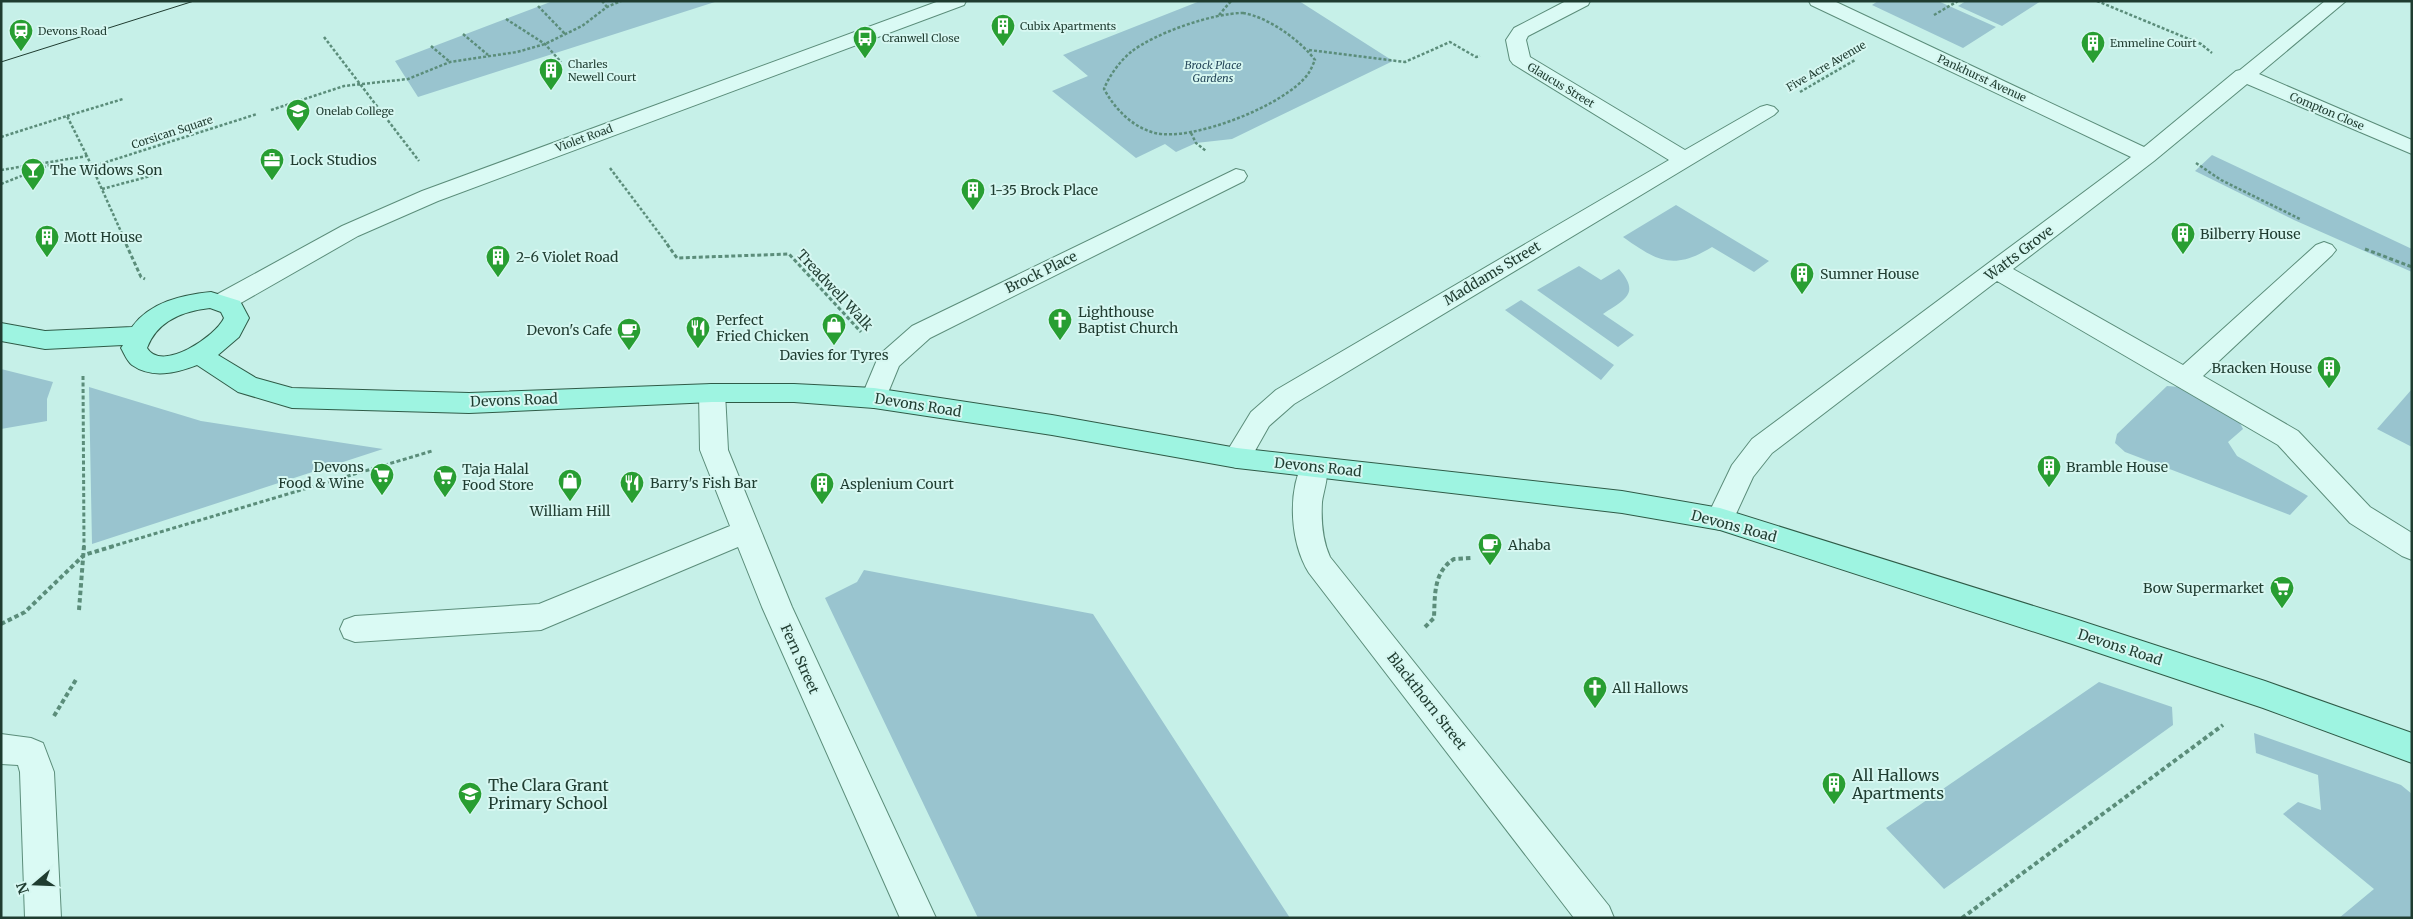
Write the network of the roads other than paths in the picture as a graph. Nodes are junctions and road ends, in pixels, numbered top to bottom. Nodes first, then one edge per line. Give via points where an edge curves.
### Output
1 (957, 1) edge
2 (1581, 1) edge
3 (1818, 1) edge
4 (2337, 1) edge
5 (2243, 75) junction
6 (1767, 111) road end
7 (2412, 148) edge
8 (2146, 156) junction
9 (1685, 160) junction
10 (1236, 176) dead end
11 (2324, 250) dead end
12 (1997, 270) junction
13 (223, 302) junction
14 (1, 332) edge
15 (137, 335) junction
16 (202, 355) junction
17 (2185, 378) junction
18 (712, 393) junction
19 (874, 398) junction
20 (1237, 458) junction
21 (1314, 467) junction
22 (1720, 519) junction
23 (746, 531) junction
24 (2412, 548) edge
25 (354, 629) dead end
26 (2412, 748) edge
27 (1, 749) edge
28 (43, 918) edge
29 (918, 918) edge
30 (1596, 918) edge

1 - 13 street, Violet Road via 422,199 350,231
2 - 9 street, Glaucus Street via 1520,32 1516,40 1520,60
3 - 8 street, Pankhurst Avenue
4 - 5 street, Watts Grove
5 - 7 street, Compton Close
5 - 8 street, Watts Grove
6 - 9 street, Maddams Street
8 - 12 street, Watts Grove
9 - 20 street, Maddams Street via 1285,397 1260,419
10 - 19 street, Brock Place via 921,332 888,361
11 - 17 street
12 - 17 street
12 - 22 street, Watts Grove via 1762,446 1742,472
13 - 15 main road via 198,301 169,310
13 - 16 main road via 232,307 236,315 235,325 229,335
14 - 15 main road via 45,340
15 - 16 main road via 134,348 141,359 156,364
16 - 18 main road, Devons Road via 247,385 292,398 469,403
17 - 24 street via 2288,438 2360,515
18 - 19 main road, Devons Road via 794,393
18 - 23 street, Fern Street via 714,450
19 - 20 main road, Devons Road
20 - 21 main road, Devons Road
21 - 22 main road, Devons Road via 1538,491
21 - 30 street, Blackthorn Street via 1306,507 1316,559
22 - 26 main road, Devons Road via 2265,695
23 - 25 street via 541,617
23 - 29 street, Fern Street via 777,607
27 - 28 street via 31,753 37,772

